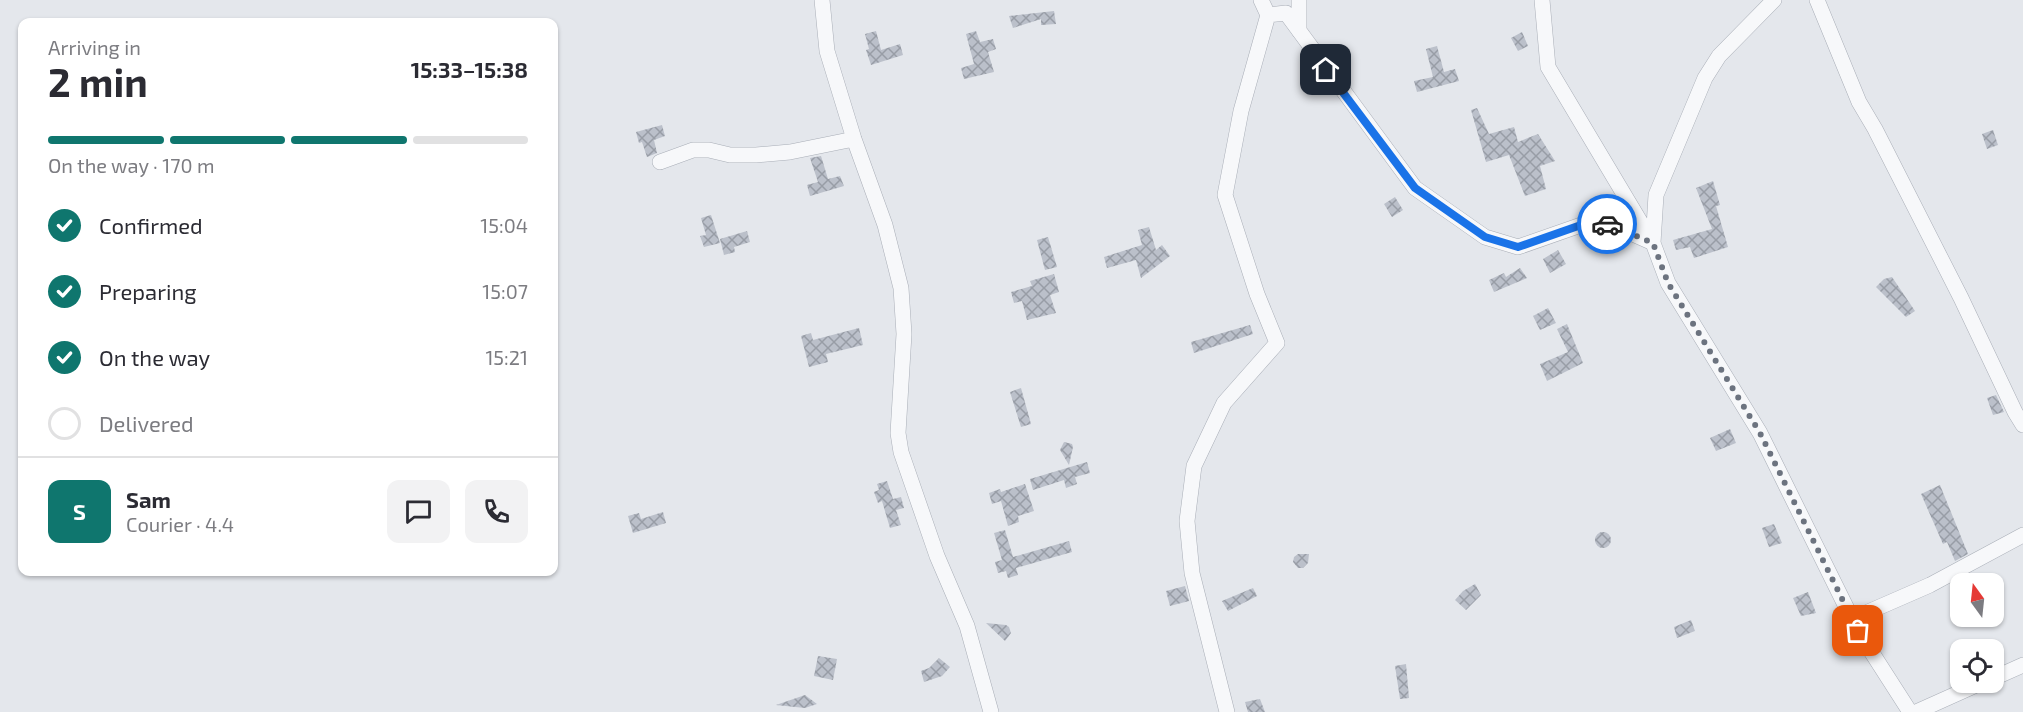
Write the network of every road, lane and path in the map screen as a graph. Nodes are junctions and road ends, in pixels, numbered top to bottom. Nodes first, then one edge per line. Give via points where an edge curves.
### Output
1 (822, 0) edge
2 (1261, 0) edge
3 (1299, 0) edge
4 (1542, 0) edge
5 (1774, 0) edge
6 (1817, 0) edge
7 (1268, 15) junction
8 (1299, 31) junction
9 (854, 139) junction
10 (660, 162) dead end
11 (1653, 243) junction
12 (2023, 425) edge
13 (2023, 535) edge
14 (1852, 619) junction
15 (2023, 665) edge
16 (2004, 674) edge
17 (1958, 693) edge
18 (991, 712) edge
19 (1227, 712) edge
20 (1910, 712) edge
21 (1916, 712) edge

1 - 9 street via 827,51
2 - 7 street
3 - 8 street
4 - 11 street via 1548,67
5 - 11 street via 1719,56 1705,78 1656,195
6 - 12 street via 1859,102
7 - 8 street via 1286,13
7 - 19 street via 1241,111 1225,195 1277,343 1224,403 1194,466 1187,521 1192,573
8 - 11 street via 1415,188 1485,237 1518,247 1581,225 1610,224
9 - 10 street via 756,155 693,150
9 - 18 street via 885,225 901,288 901,452 937,556 967,626
11 - 14 street via 1668,283 1760,433
13 - 14 street via 1930,585
14 - 20 street
15 - 16 street
17 - 21 street

